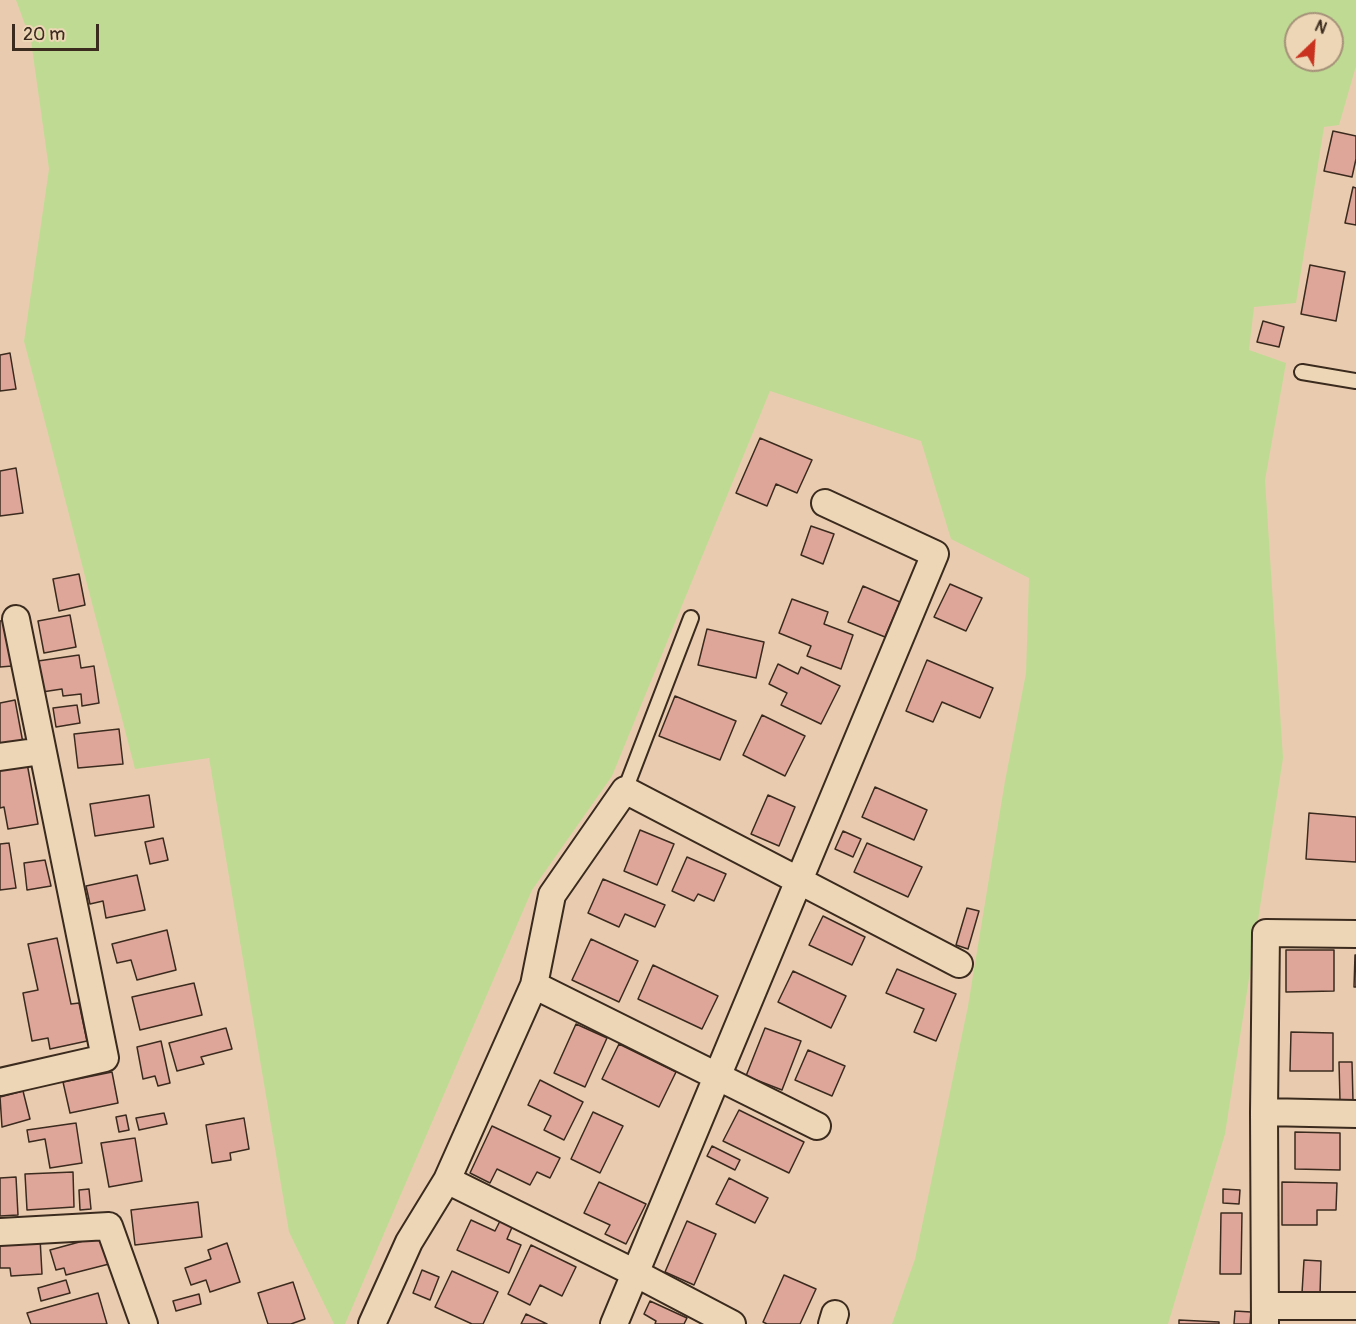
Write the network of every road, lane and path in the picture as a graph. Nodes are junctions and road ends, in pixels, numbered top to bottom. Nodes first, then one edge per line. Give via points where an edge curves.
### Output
1 (1302, 372) dead end
2 (1356, 381) edge
3 (825, 503) dead end
4 (691, 618) dead end
5 (16, 620) dead end
6 (42, 751) junction
7 (0, 758) edge
8 (625, 790) junction
9 (799, 881) junction
10 (1356, 934) edge
11 (959, 964) dead end
12 (534, 986) junction
13 (717, 1076) junction
14 (0, 1082) edge
15 (1264, 1112) junction
16 (1356, 1114) edge
17 (817, 1126) dead end
18 (447, 1180) junction
19 (0, 1232) edge
20 (635, 1273) junction
21 (1356, 1306) edge
22 (1265, 1315) edge
23 (144, 1324) edge
24 (372, 1324) edge
25 (614, 1324) edge
26 (732, 1324) edge

1 - 2 lane
3 - 9 street via 936,554
4 - 8 lane
5 - 6 street
6 - 7 street
6 - 14 street via 105,1058
8 - 9 street
8 - 12 street via 552,894
9 - 11 street
9 - 13 street
10 - 15 street via 1266,933
12 - 13 street
12 - 18 street
13 - 17 street
13 - 20 street
15 - 16 street
15 - 22 street
18 - 20 street
18 - 24 street via 409,1242
19 - 23 street via 108,1226
20 - 25 street
20 - 26 street
21 - 22 street

